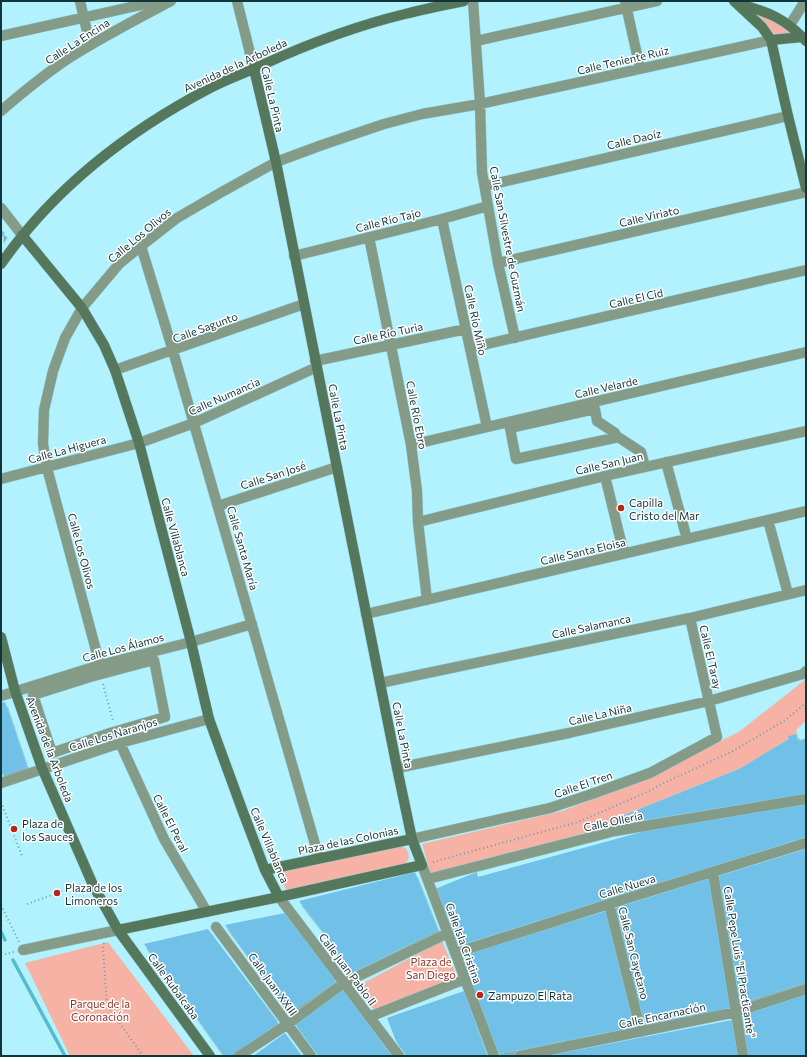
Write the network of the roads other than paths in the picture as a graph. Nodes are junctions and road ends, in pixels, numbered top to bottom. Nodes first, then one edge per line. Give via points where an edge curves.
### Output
1 (80, 1) edge
2 (158, 1) edge
3 (171, 1) edge
4 (237, 1) edge
5 (464, 1) edge
6 (473, 1) edge
7 (657, 1) edge
8 (805, 1) edge
9 (736, 2) edge
10 (626, 4) edge
11 (84, 18) junction
12 (790, 25) junction
13 (1, 36) edge
14 (804, 39) edge
15 (771, 40) junction
16 (476, 42) junction
17 (90, 45) junction
18 (640, 68) junction
19 (254, 69) junction
20 (480, 104) junction
21 (1, 111) edge
22 (788, 116) junction
23 (276, 162) junction
24 (485, 186) junction
25 (806, 188) edge
26 (806, 192) edge
27 (488, 206) junction
28 (1, 208) edge
29 (442, 219) junction
30 (22, 235) junction
31 (369, 237) junction
32 (141, 246) junction
33 (294, 256) junction
34 (498, 263) junction
35 (1, 264) edge
36 (806, 270) edge
37 (304, 304) junction
38 (82, 308) junction
39 (466, 329) junction
40 (515, 338) junction
41 (391, 345) junction
42 (470, 348) junction
43 (173, 351) junction
44 (806, 352) edge
45 (316, 364) junction
46 (115, 370) junction
47 (194, 424) junction
48 (487, 427) junction
49 (806, 431) edge
50 (614, 435) junction
51 (139, 443) junction
52 (411, 445) junction
53 (666, 462) junction
54 (337, 467) junction
55 (645, 467) junction
56 (47, 468) junction
57 (605, 476) junction
58 (1, 479) edge
59 (218, 506) junction
60 (806, 511) edge
61 (768, 520) junction
62 (418, 522) junction
63 (686, 539) junction
64 (624, 554) junction
65 (806, 590) edge
66 (788, 594) junction
67 (426, 600) junction
68 (366, 614) junction
69 (690, 618) junction
70 (252, 624) junction
71 (1, 637) edge
72 (191, 642) junction
73 (100, 670) junction
74 (806, 671) edge
75 (380, 683) junction
76 (15, 692) junction
77 (1, 696) edge
78 (709, 701) junction
79 (209, 719) junction
80 (120, 743) junction
81 (42, 768) junction
82 (397, 768) junction
83 (1, 782) edge
84 (806, 799) edge
85 (412, 838) junction
86 (806, 843) edge
87 (320, 858) junction
88 (422, 865) junction
89 (265, 870) junction
90 (713, 873) junction
91 (428, 880) junction
92 (279, 897) junction
93 (609, 904) junction
94 (207, 912) junction
95 (216, 927) dead end
96 (118, 930) junction
97 (448, 933) junction
98 (23, 950) road end
99 (455, 953) junction
100 (465, 979) junction
101 (344, 983) junction
102 (806, 989) edge
103 (736, 1012) junction
104 (369, 1017) junction
105 (288, 1024) junction
106 (641, 1032) junction
107 (210, 1056) edge
108 (239, 1056) edge
109 (311, 1056) edge
110 (399, 1056) edge
111 (494, 1056) edge
112 (520, 1056) edge
113 (743, 1056) edge

1 - 11 street
2 - 11 street
3 - 17 street, Calle La Encina
4 - 19 street, Calle La Pinta
5 - 19 street, Avenida de la Arboleda via 404,14 347,31 302,47
6 - 16 street, Calle San Silvestre de Guzmán
7 - 10 street
8 - 12 street
9 - 12 street via 765,11
9 - 15 street via 762,27
10 - 16 street
10 - 18 street
11 - 13 street
11 - 17 street
12 - 14 street
14 - 15 street
15 - 18 street, Calle Teniente Ruiz
15 - 22 street
16 - 20 street, Calle San Silvestre de Guzmán
17 - 21 street, Calle La Encina
18 - 20 street, Calle Teniente Ruiz
19 - 23 street, Calle La Pinta
19 - 30 street, Avenida de la Arboleda via 210,88 164,114 121,143 82,173
20 - 23 street, Calle Los Olivos via 397,121
20 - 24 street, Calle San Silvestre de Guzmán via 482,172
22 - 24 street, Calle Daoíz
22 - 25 street
23 - 32 street, Calle Los Olivos via 177,218
23 - 33 street, Calle La Pinta
24 - 27 street, Calle San Silvestre de Guzmán
26 - 34 street, Calle Viriato
27 - 29 street, Calle Río Tajo
27 - 34 street, Calle San Silvestre de Guzmán
28 - 30 street, Calle Villablanca
29 - 31 street, Calle Río Tajo
29 - 39 street, Calle Río Miño
30 - 35 street, Avenida de la Arboleda
30 - 38 street, Calle Villablanca
31 - 33 street, Calle Río Tajo
31 - 41 street, Calle Río Ebro
32 - 38 street, Calle Los Olivos via 119,264
32 - 43 street, Calle Santa María
33 - 37 street, Calle La Pinta
34 - 40 street, Calle San Silvestre de Guzmán
36 - 40 street, Calle El Cid
37 - 43 street, Calle Sagunto
37 - 45 street, Calle La Pinta
38 - 46 street, Calle Villablanca via 104,345
38 - 56 street, Calle Los Olivos via 65,338 53,371 44,410 43,444
39 - 41 street, Calle Río Turia
39 - 42 street, Calle Río Miño
40 - 42 street, Calle El Cid
41 - 45 street, Calle Río Turia
41 - 52 street, Calle Río Ebro
42 - 48 street, Calle Río Miño
43 - 46 street, Calle Sagunto
43 - 47 street, Calle Santa María
44 - 48 street, Calle Velarde
45 - 47 street, Calle Numancia
45 - 54 street, Calle La Pinta
46 - 51 street, Calle Villablanca
47 - 51 street, Calle Numancia
47 - 59 street, Calle Santa María
48 - 52 street, Calle Velarde
49 - 53 street, Calle San Juan
50 - 50 street via 614,438 516,459 510,428 595,409 597,421 615,432
50 - 55 street via 641,452
51 - 56 street, Calle La Higuera
51 - 72 street, Calle Villablanca
52 - 62 street, Calle Río Ebro
53 - 55 street, Calle San Juan
53 - 63 street
54 - 59 street, Calle San José
54 - 68 street, Calle La Pinta
55 - 57 street, Calle San Juan
56 - 58 street, Calle La Higuera
56 - 73 street, Calle Los Olivos
57 - 62 street, Calle San Juan
57 - 64 street
59 - 70 street, Calle Santa María
60 - 61 street, Calle Santa Eloisa
61 - 63 street, Calle Santa Eloisa
61 - 66 street
62 - 67 street, Calle Río Ebro
63 - 64 street, Calle Santa Eloisa
64 - 67 street, Calle Santa Eloisa
65 - 66 street, Calle Salamanca
66 - 69 street, Calle Salamanca
67 - 68 street, Calle Santa Eloisa
68 - 75 street, Calle La Pinta
69 - 75 street, Calle Salamanca
69 - 78 street, Calle El Taray
70 - 72 street, Calle Los Álamos
70 - 87 street, Calle Santa María
71 - 76 street, Avenida de la Arboleda
72 - 73 street, Calle Los Álamos
72 - 79 street, Calle Villablanca
73 - 73 street via 33,695 52,753 165,717 154,660
73 - 76 street, Calle Los Álamos
74 - 78 street, Calle La Niña
75 - 82 street, Calle La Pinta
76 - 77 street, Calle Los Álamos
76 - 81 street, Avenida de la Arboleda
78 - 82 street, Calle La Niña
78 - 85 street, Calle El Tren via 717,737 650,773 550,808
79 - 80 street, Calle Los Naranjos
79 - 89 street, Calle Villablanca
80 - 81 street, Calle Los Naranjos
80 - 94 street, Calle El Peral via 164,839
81 - 83 street, Calle Los Naranjos
81 - 96 street, Avenida de la Arboleda via 91,880
82 - 85 street, Calle La Pinta
84 - 91 street, Calle Ollería via 615,831
85 - 87 street, Plaza de las Colonias
85 - 88 street, Calle Isla Cristina
86 - 90 street, Calle Nueva
87 - 89 street, Plaza de las Colonias
88 - 91 street, Calle Isla Cristina
88 - 92 street
89 - 92 street, Calle Villablanca
90 - 93 street, Calle Nueva
90 - 103 street, Calle Pepe Luis "El Practicante"
91 - 97 street, Calle Isla Cristina
92 - 94 street
92 - 101 street, Calle Juan Pablo II
93 - 99 street, Calle Nueva
93 - 106 street, Calle San Cayetano
94 - 96 street
95 - 105 street, Calle Juan XXIII
96 - 98 street
96 - 107 street, Calle Rubalcaba
97 - 99 street, Calle Isla Cristina
97 - 101 street
99 - 100 street, Calle Isla Cristina
100 - 104 street
100 - 111 street, Calle Isla Cristina
101 - 104 street, Calle Juan Pablo II
101 - 105 street
102 - 103 street, Calle Encarnación
103 - 106 street, Calle Encarnación
103 - 113 street, Calle Pepe Luis "El Practicante"
104 - 110 street, Calle Juan Pablo II
105 - 108 street
105 - 109 street, Calle Juan XXIII
106 - 112 street, Calle Encarnación

